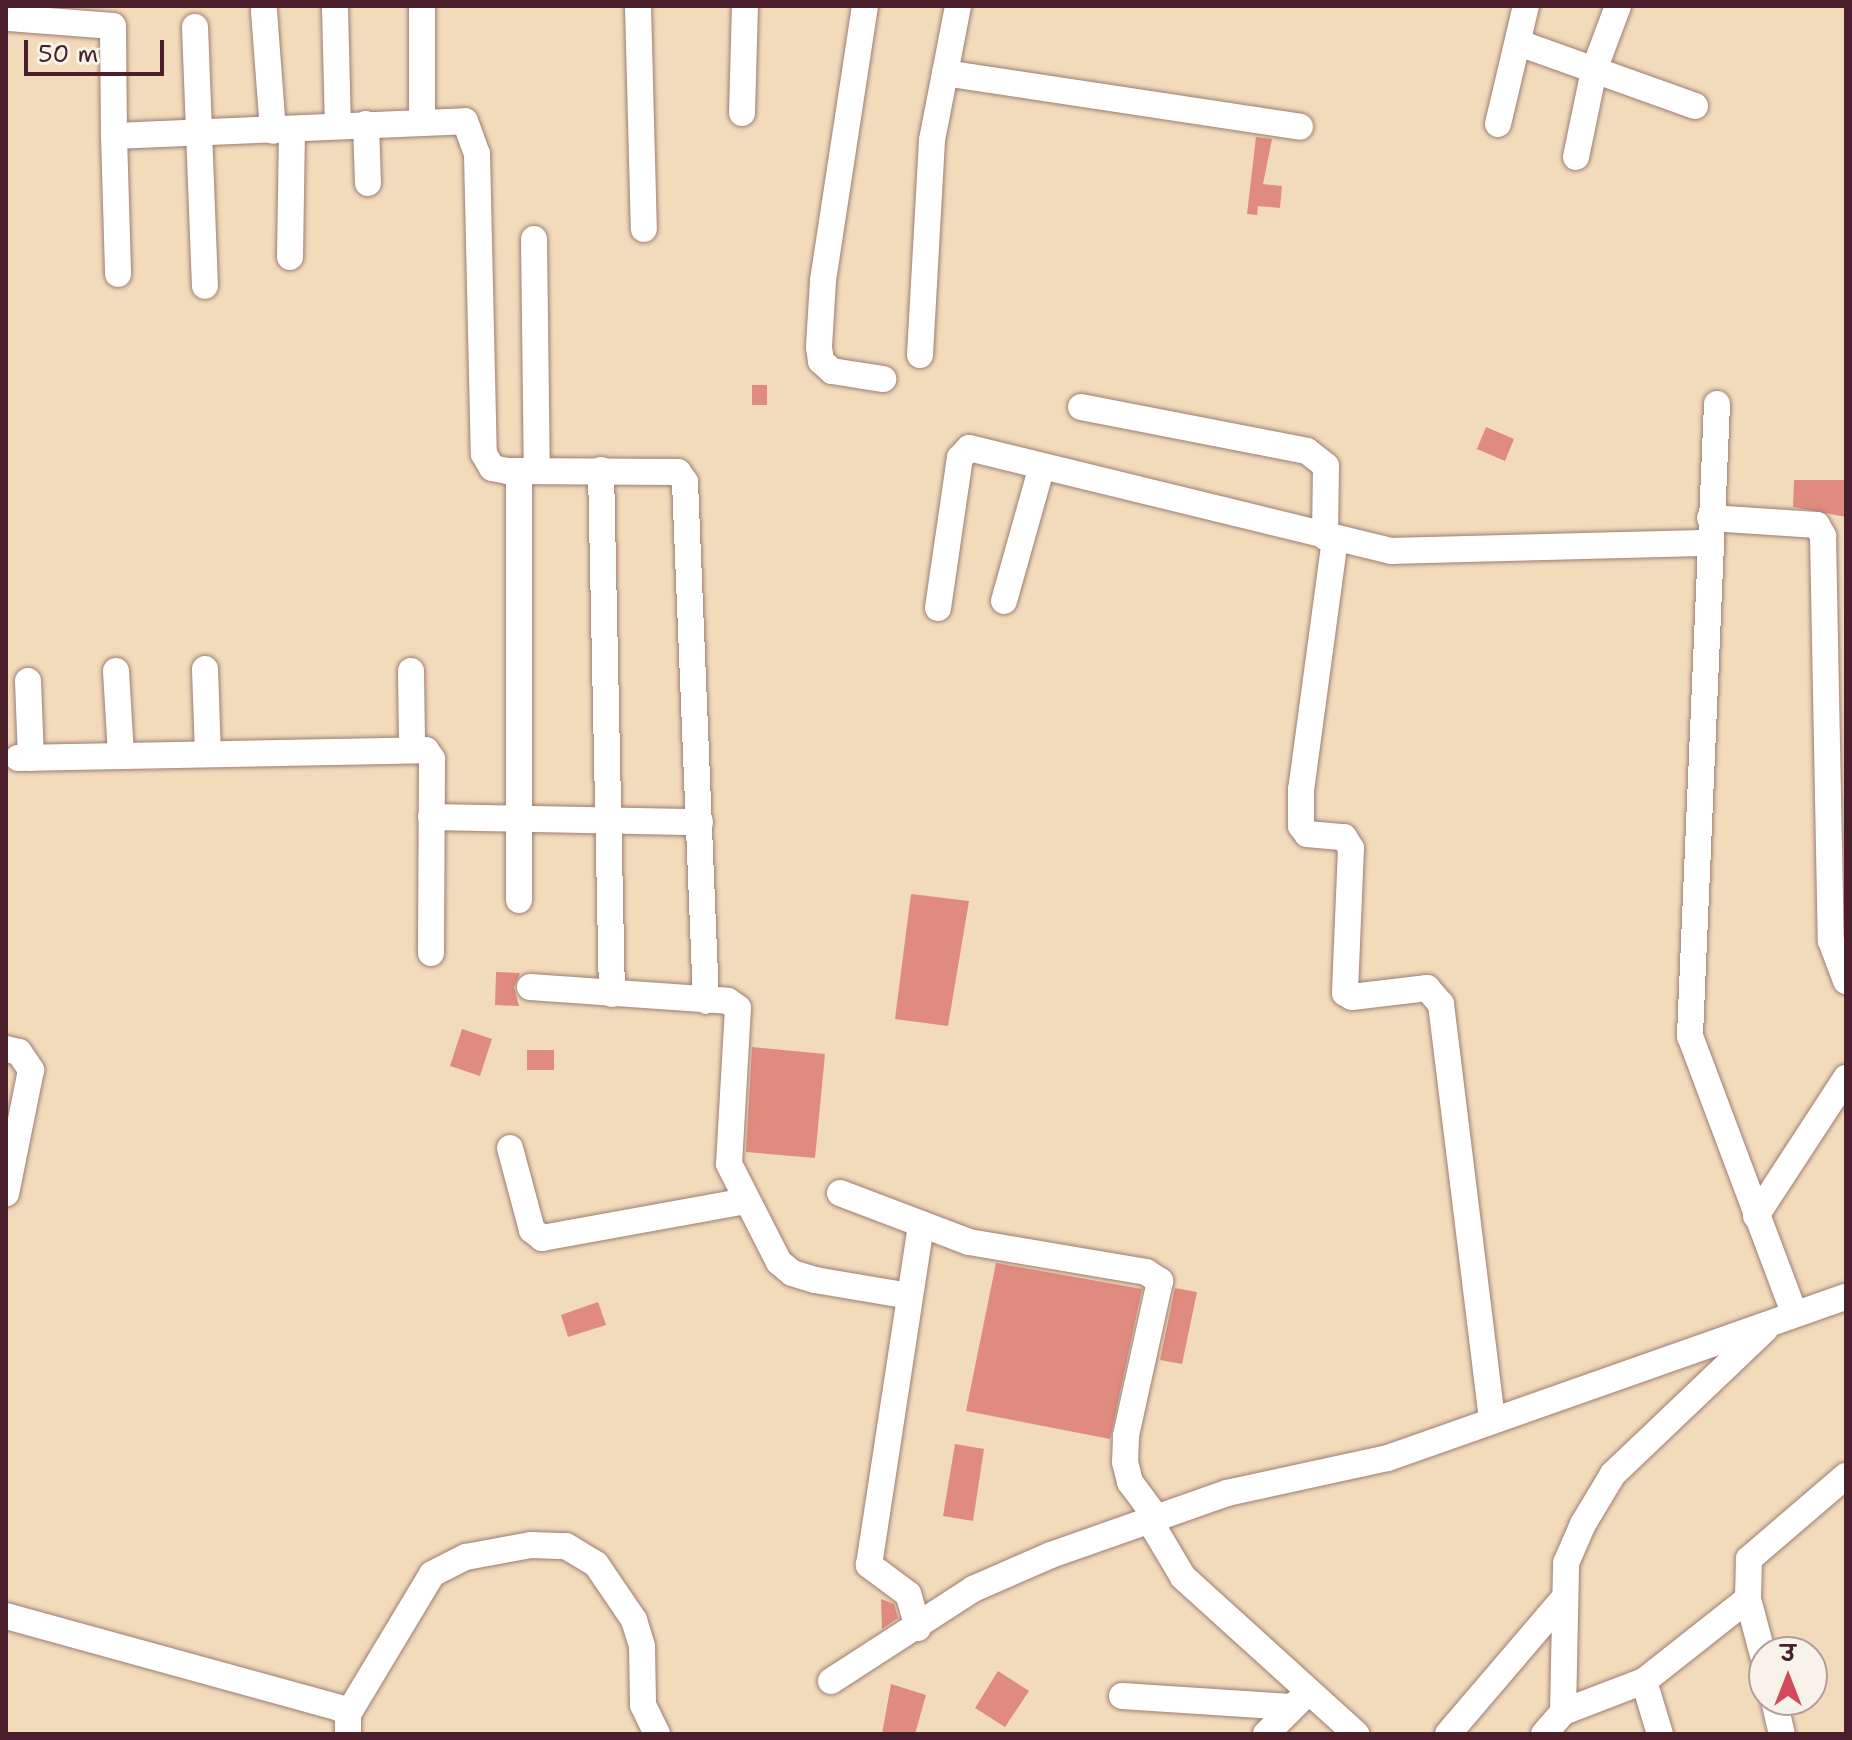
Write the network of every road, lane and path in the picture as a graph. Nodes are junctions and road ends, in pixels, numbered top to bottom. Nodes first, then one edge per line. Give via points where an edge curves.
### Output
1 (9, 6) edge
2 (422, 6) edge
3 (638, 6) edge
4 (745, 6) edge
5 (865, 6) edge
6 (958, 6) edge
7 (1526, 6) edge
8 (1618, 6) edge
9 (335, 7) edge
10 (264, 11) dead end
11 (113, 16) edge
12 (195, 27) dead end
13 (1519, 43) junction
14 (1594, 70) junction
15 (945, 73) junction
16 (1695, 106) dead end
17 (742, 113) dead end
18 (422, 121) junction
19 (366, 124) junction
20 (1498, 124) dead end
21 (338, 126) junction
22 (1300, 127) dead end
23 (282, 130) junction
24 (202, 135) junction
25 (114, 136) junction
26 (1576, 157) dead end
27 (368, 183) dead end
28 (644, 229) dead end
29 (534, 239) dead end
30 (290, 257) dead end
31 (118, 274) dead end
32 (205, 286) dead end
33 (920, 355) dead end
34 (883, 379) dead end
35 (1717, 404) dead end
36 (1081, 407) dead end
37 (1042, 466) junction
38 (601, 470) junction
39 (528, 471) junction
40 (1709, 530) junction
41 (1330, 538) junction
42 (1004, 601) dead end
43 (938, 608) dead end
44 (205, 669) dead end
45 (116, 671) dead end
46 (411, 671) dead end
47 (28, 681) dead end
48 (412, 747) junction
49 (208, 753) junction
50 (121, 755) junction
51 (431, 817) junction
52 (519, 818) junction
53 (608, 819) junction
54 (700, 822) junction
55 (519, 900) dead end
56 (431, 953) dead end
57 (1846, 981) edge
58 (530, 987) dead end
59 (612, 994) junction
60 (706, 1001) junction
61 (6, 1049) edge
62 (1846, 1078) edge
63 (510, 1148) dead end
64 (840, 1193) dead end
65 (6, 1194) edge
66 (745, 1201) junction
67 (1756, 1216) junction
68 (921, 1224) junction
69 (910, 1296) junction
70 (1846, 1297) edge
71 (1783, 1317) junction
72 (1492, 1421) junction
73 (1846, 1476) edge
74 (1154, 1521) junction
75 (1565, 1597) junction
76 (1748, 1599) junction
77 (6, 1616) edge
78 (918, 1628) junction
79 (1758, 1636) edge
80 (831, 1681) dead end
81 (1644, 1681) junction
82 (1122, 1696) dead end
83 (1299, 1700) junction
84 (1563, 1712) junction
85 (348, 1724) edge
86 (657, 1734) edge
87 (1266, 1734) edge
88 (1356, 1734) edge
89 (1448, 1734) edge
90 (1544, 1734) edge
91 (1660, 1734) edge

1 - 11 street via 9,18
2 - 18 street
3 - 28 street
4 - 17 street
5 - 34 street via 827,252 819,347 821,361 832,371
6 - 15 street
7 - 13 street
8 - 14 street
9 - 21 street
10 - 23 street
11 - 25 street
12 - 24 street
13 - 14 street
13 - 20 street
14 - 16 street
14 - 26 street
15 - 22 street
15 - 33 street via 932,140
18 - 19 street
18 - 39 street via 465,121 474,135 484,454 492,468
19 - 21 street
19 - 27 street
21 - 23 street
23 - 24 street
23 - 30 street
24 - 25 street
24 - 32 street
25 - 31 street
29 - 39 street
35 - 40 street
36 - 41 street via 1307,451 1326,466
37 - 41 street
37 - 42 street
37 - 43 street via 969,448 963,452
38 - 39 street
38 - 53 street
38 - 54 street via 678,472 685,482
39 - 52 street
40 - 41 street via 1414,552
40 - 57 street via 1817,525 1823,536 1831,941
40 - 67 street via 1690,1036
41 - 72 street via 1301,826 1307,834 1344,837 1351,848 1345,993 1352,997 1427,988 1441,1004
44 - 49 street
45 - 50 street
46 - 48 street
47 - 50 street via 24,758
48 - 49 street
48 - 51 street via 426,750 432,759
49 - 50 street
51 - 52 street
51 - 56 street
52 - 53 street
52 - 55 street
53 - 54 street
53 - 59 street
54 - 60 street
58 - 59 street
59 - 60 street
60 - 66 street via 728,1001 738,1008 741,1030 727,1144 733,1179
61 - 65 street via 19,1052 31,1070 31,1089
62 - 67 street
63 - 66 street via 532,1230 542,1238
64 - 68 street
66 - 69 street via 779,1262 792,1273
67 - 71 street
68 - 69 street
68 - 74 street via 969,1242 1146,1272 1160,1281 1125,1462 1130,1482
69 - 78 street via 869,1565 908,1594
70 - 71 street
71 - 72 street
71 - 75 street via 1613,1474 1566,1563
72 - 74 street via 1388,1458 1227,1493
73 - 76 street via 1749,1559
74 - 78 street via 1051,1555 973,1589
74 - 83 street via 1183,1577
75 - 84 street
75 - 89 street
76 - 79 street
76 - 81 street
77 - 85 street
78 - 80 street
81 - 84 street
81 - 91 street
82 - 83 street
83 - 87 street
83 - 88 street
84 - 90 street
85 - 86 street via 432,1574 466,1557 531,1545 566,1546 596,1564 634,1620 642,1646 643,1705

